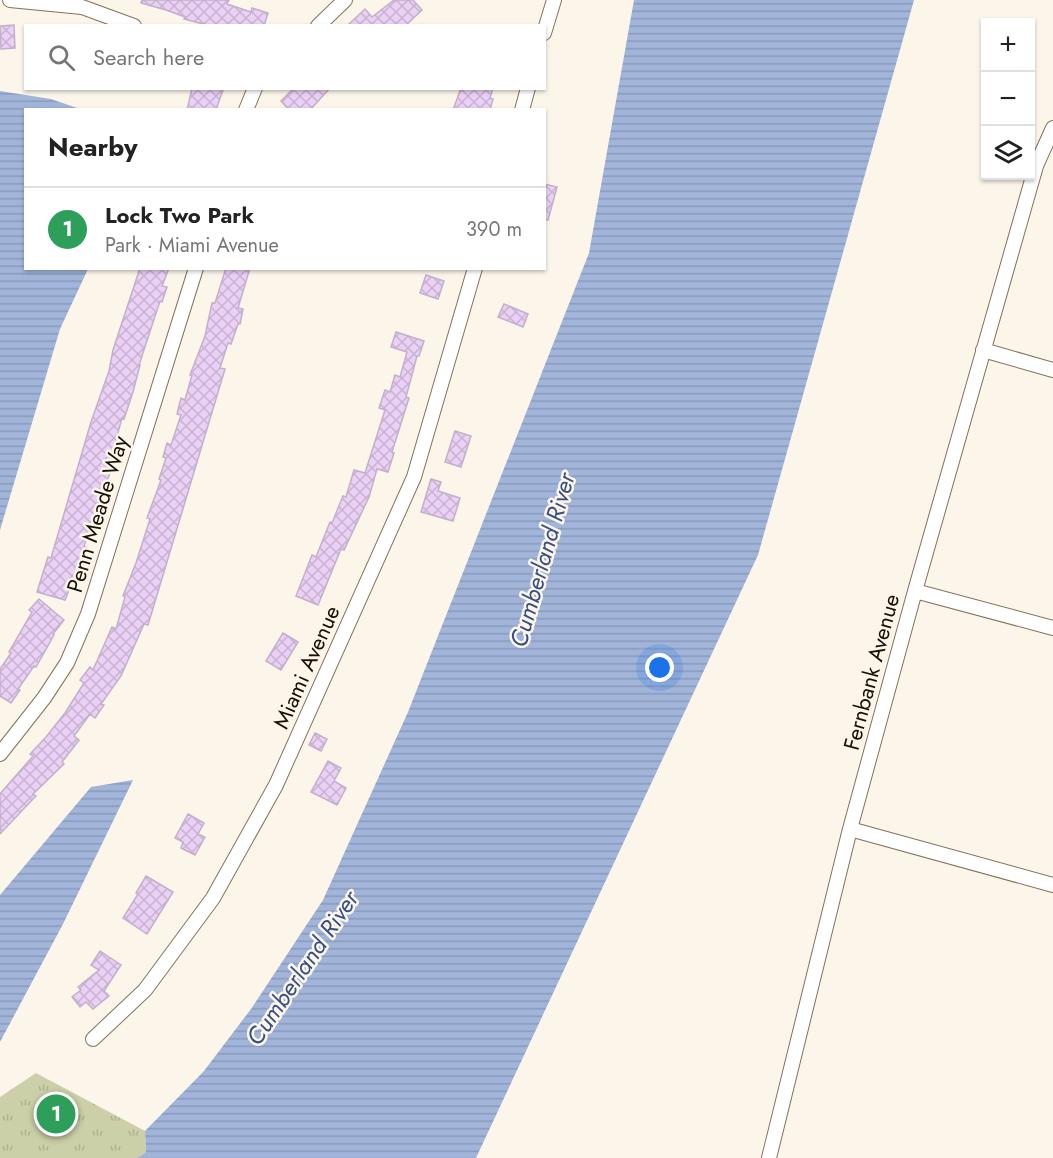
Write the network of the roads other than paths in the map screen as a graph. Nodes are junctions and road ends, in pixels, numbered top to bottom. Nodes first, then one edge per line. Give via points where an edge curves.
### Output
1 (10, 0) edge
2 (345, 0) edge
3 (554, 0) edge
4 (129, 24) edge
5 (320, 24) edge
6 (546, 26) edge
7 (254, 90) edge
8 (527, 90) edge
9 (247, 108) edge
10 (523, 108) edge
11 (1053, 128) edge
12 (195, 270) edge
13 (474, 270) edge
14 (983, 350) junction
15 (1053, 370) edge
16 (915, 591) junction
17 (1053, 628) edge
18 (2, 747) edge
19 (850, 829) junction
20 (1053, 885) edge
21 (93, 1039) dead end
22 (769, 1158) edge

1 - 4 street via 82,7
2 - 5 street
3 - 6 street
7 - 9 street
8 - 10 street
11 - 14 street, Fernbank Avenue via 1036,166
12 - 18 street, Penn Meade Way via 88,614 45,698
13 - 21 street, Miami Avenue via 414,477 276,785 213,898 145,990
14 - 15 street
14 - 16 street, Fernbank Avenue
16 - 17 street
16 - 19 street, Fernbank Avenue
19 - 20 street
19 - 22 street, Fernbank Avenue

